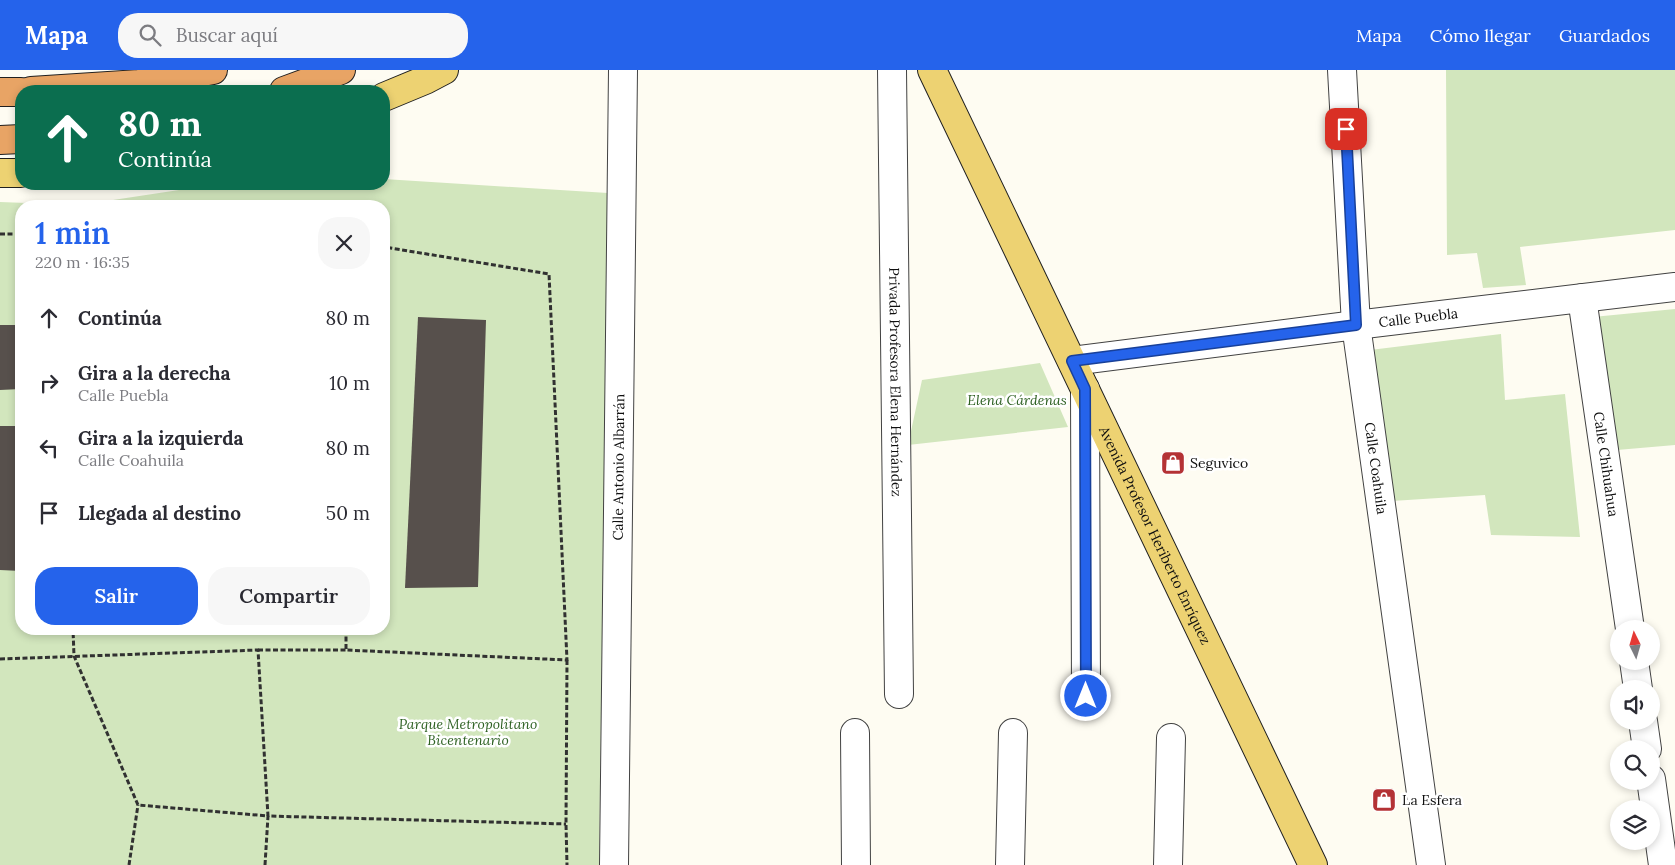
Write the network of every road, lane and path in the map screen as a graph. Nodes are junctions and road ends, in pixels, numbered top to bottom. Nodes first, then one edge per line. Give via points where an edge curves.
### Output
1 (214, 70) edge
2 (341, 70) edge
3 (444, 70) edge
4 (623, 70) edge
5 (892, 70) edge
6 (932, 70) edge
7 (1342, 70) edge
8 (124, 85) edge
9 (300, 85) edge
10 (0, 92) edge
11 (15, 92) edge
12 (390, 95) edge
13 (15, 139) edge
14 (0, 140) edge
15 (0, 173) edge
16 (15, 173) edge
17 (0, 234) edge
18 (15, 234) edge
19 (390, 248) edge
20 (1675, 288) edge
21 (1582, 298) junction
22 (1356, 325) junction
23 (1072, 361) junction
24 (1085, 389) junction
25 (1629, 620) edge
26 (73, 635) edge
27 (346, 635) edge
28 (258, 650) junction
29 (346, 650) junction
30 (74, 656) junction
31 (0, 659) edge
32 (567, 660) junction
33 (899, 694) dead end
34 (1086, 696) dead end
35 (855, 733) dead end
36 (1013, 733) dead end
37 (1171, 738) dead end
38 (1653, 790) edge
39 (138, 805) junction
40 (268, 816) junction
41 (566, 824) junction
42 (1310, 864) edge
43 (129, 865) edge
44 (265, 865) edge
45 (567, 865) edge
46 (614, 865) edge
47 (856, 865) edge
48 (1010, 865) edge
49 (1168, 865) edge
50 (1431, 865) edge
51 (1664, 865) edge

1 - 8 highway
2 - 9 highway
3 - 12 main road
4 - 46 street, Calle Antonio Albarrán
5 - 33 street, Privada Profesora Elena Hernández
6 - 23 main road, Avenida Profesor Heriberto Enríquez
7 - 22 street, Calle Coahuila
10 - 11 highway
13 - 14 highway
15 - 16 main road
17 - 18 path
19 - 32 path via 550,274
20 - 21 street, Calle Puebla
21 - 22 street, Calle Puebla
21 - 25 street, Calle Chihuahua
22 - 23 street, Calle Puebla
22 - 50 street, Calle Coahuila
23 - 24 main road, Avenida Profesor Heriberto Enríquez
24 - 34 street
24 - 42 main road, Avenida Profesor Heriberto Enríquez
26 - 30 path
27 - 29 path
28 - 29 path
28 - 30 path
28 - 40 path
29 - 32 path
30 - 31 path
30 - 39 path
32 - 41 path
35 - 47 street
36 - 48 street
37 - 49 street
38 - 51 street
39 - 40 path
39 - 43 path
40 - 41 path
40 - 44 path
41 - 45 path

